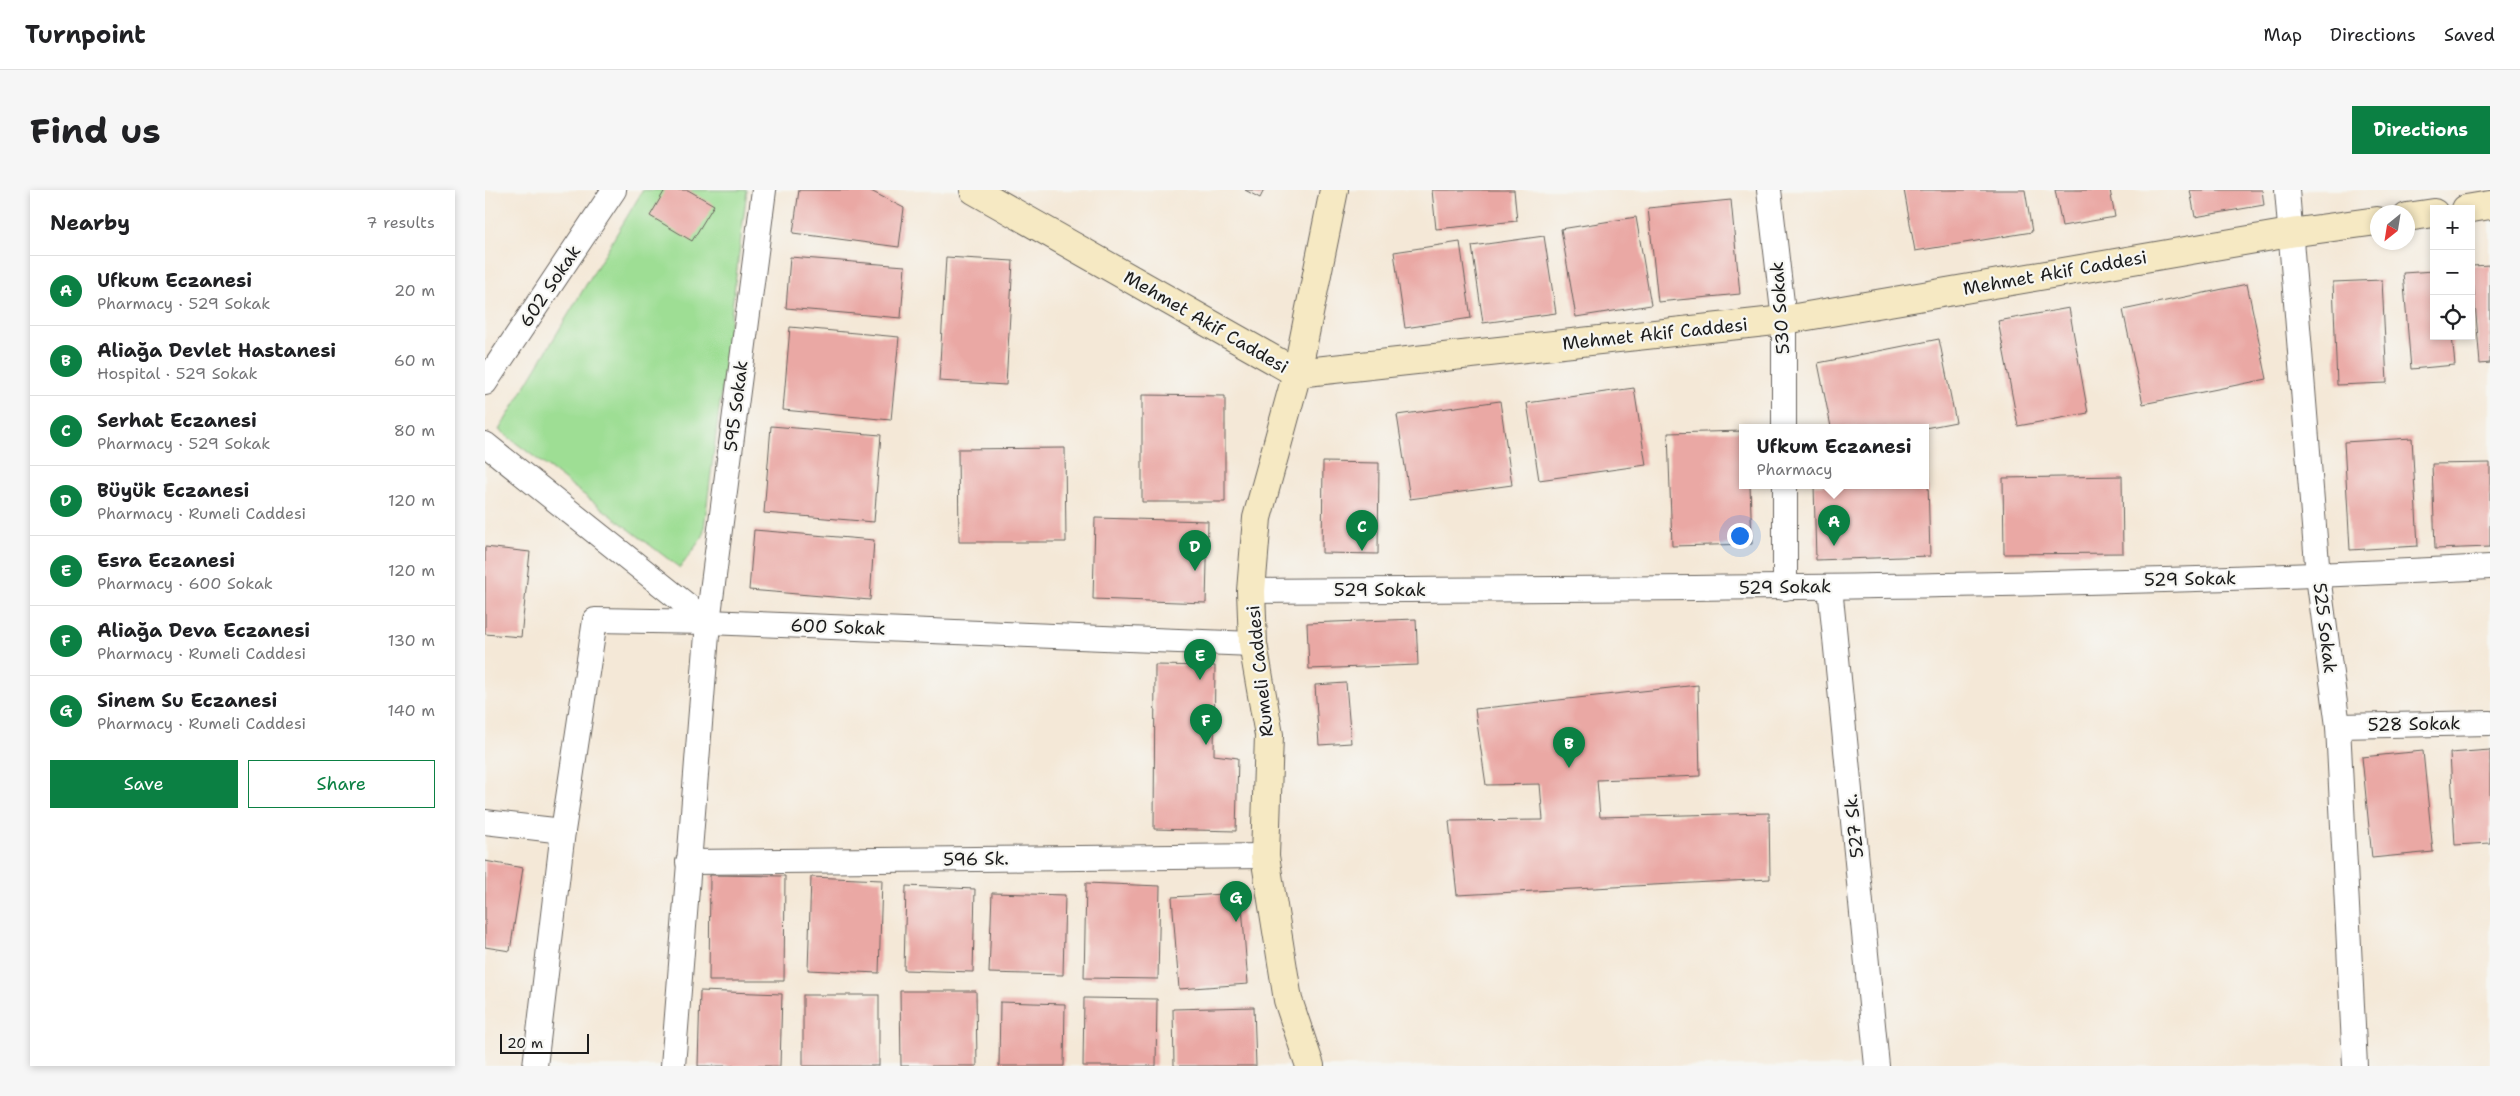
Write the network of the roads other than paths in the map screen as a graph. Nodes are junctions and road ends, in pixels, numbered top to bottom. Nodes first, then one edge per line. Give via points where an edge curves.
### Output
1 (614, 190) edge
2 (764, 190) edge
3 (974, 190) edge
4 (1334, 190) edge
5 (1769, 190) edge
6 (2287, 190) edge
7 (2490, 205) edge
8 (2475, 208) edge
9 (2430, 214) edge
10 (2415, 216) edge
11 (2370, 222) edge
12 (2290, 233) junction
13 (1784, 320) junction
14 (1297, 373) junction
15 (485, 383) edge
16 (1784, 424) edge
17 (485, 444) edge
18 (1785, 489) edge
19 (2490, 567) edge
20 (2318, 576) junction
21 (1830, 587) junction
22 (1785, 588) junction
23 (1251, 591) junction
24 (708, 622) junction
25 (1253, 644) junction
26 (2490, 723) edge
27 (2338, 726) junction
28 (485, 822) edge
29 (563, 832) junction
30 (1265, 856) junction
31 (688, 862) junction
32 (535, 1066) edge
33 (673, 1066) edge
34 (1310, 1066) edge
35 (1877, 1066) edge
36 (2355, 1066) edge

1 - 15 street, 602 Sokak
2 - 24 street, 595 Sokak
3 - 14 street, Mehmet Akif Caddesi
4 - 14 street, Rumeli Caddesi
5 - 13 street, 530 Sokak
6 - 12 street, 525 Sokak
7 - 8 street
9 - 10 street
11 - 12 street, Mehmet Akif Caddesi
12 - 13 street, Mehmet Akif Caddesi
12 - 20 street, 525 Sokak
13 - 14 street, Mehmet Akif Caddesi
13 - 16 street, 530 Sokak
14 - 23 street, Rumeli Caddesi via 1257,518
17 - 24 street
18 - 22 street
19 - 20 street, 529 Sokak
20 - 21 street, 529 Sokak
20 - 27 street, 525 Sokak
21 - 22 street, 529 Sokak
21 - 35 street, 527 Sk.
22 - 23 street, 529 Sokak
23 - 25 street, Rumeli Caddesi
24 - 25 street, 600 Sokak
24 - 29 street, 600 Sokak via 595,620
24 - 31 street, 595 Sokak
25 - 30 street, Rumeli Caddesi via 1269,735
26 - 27 street, 528 Sokak
27 - 36 street, 525 Sokak
28 - 29 street
29 - 32 street
30 - 31 street, 596 Sk.
30 - 34 street, Rumeli Caddesi via 1288,1000
31 - 33 street, 595 Sokak

